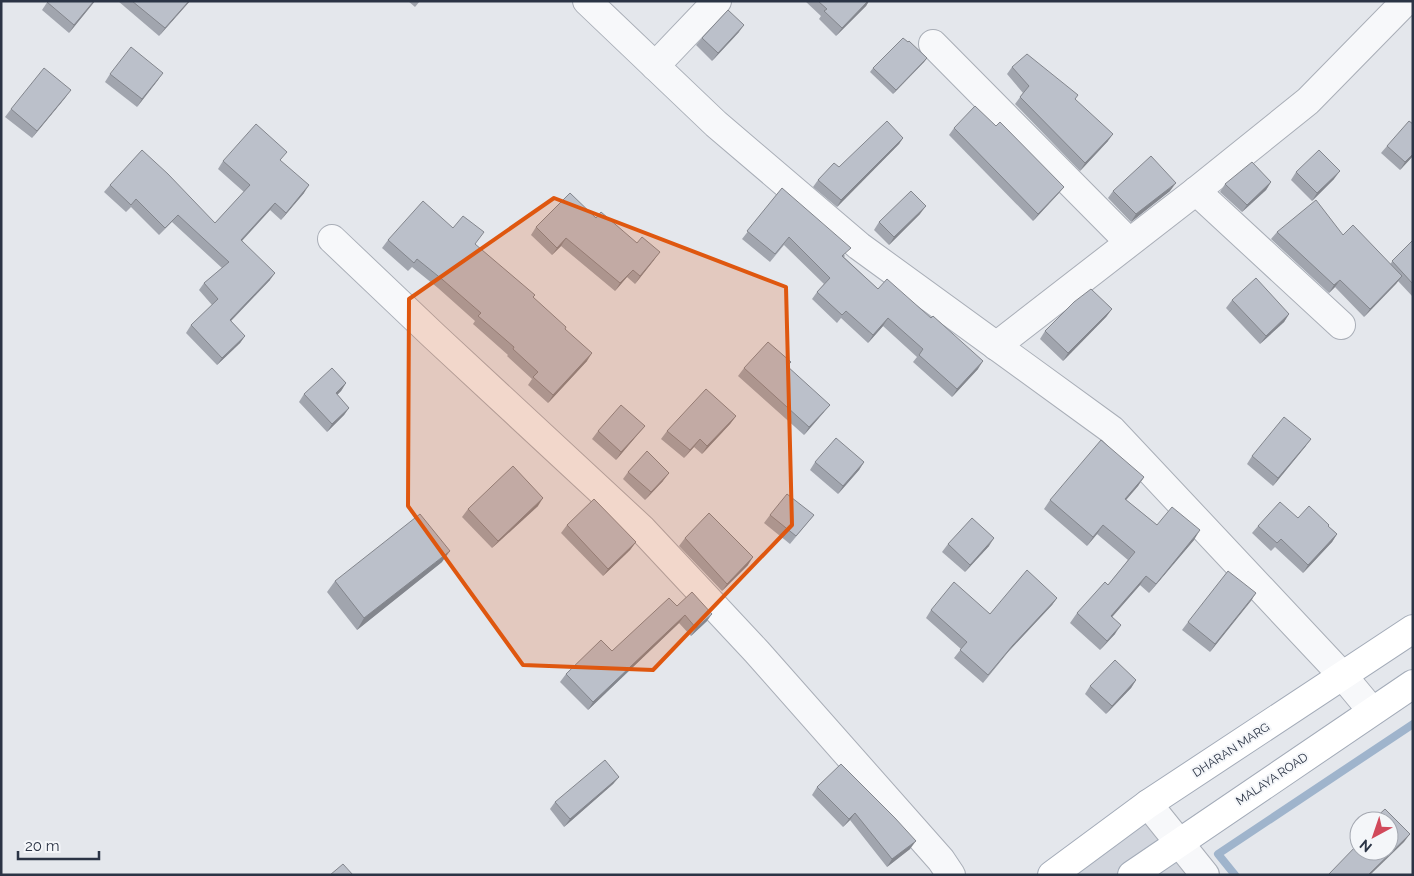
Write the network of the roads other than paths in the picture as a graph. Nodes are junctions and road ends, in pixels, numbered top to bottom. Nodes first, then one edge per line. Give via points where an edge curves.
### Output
1 (587, 1) edge
2 (717, 1) edge
3 (1406, 1) edge
4 (933, 44) dead end
5 (655, 66) junction
6 (1196, 191) junction
7 (332, 239) dead end
8 (1129, 242) junction
9 (1341, 325) dead end
10 (996, 346) junction
11 (1413, 629) edge
12 (1343, 676) junction
13 (1413, 684) edge
14 (1372, 711) junction
15 (1148, 804) junction
16 (1178, 843) junction
17 (951, 875) edge
18 (1052, 875) edge
19 (1132, 875) edge
20 (1205, 875) edge

1 - 5 street
2 - 5 street
3 - 6 street via 1308,102
4 - 8 street
5 - 10 street via 716,124 859,246
6 - 8 street
6 - 9 street
7 - 17 street via 642,529 757,652
8 - 10 street
10 - 12 street via 1112,430
11 - 12 main road, DHARAN MARG
12 - 14 street
12 - 15 main road, DHARAN MARG
13 - 14 main road, MALAYA ROAD
14 - 16 main road, MALAYA ROAD
15 - 16 street
15 - 18 main road, DHARAN MARG
16 - 19 main road, MALAYA ROAD
16 - 20 street

